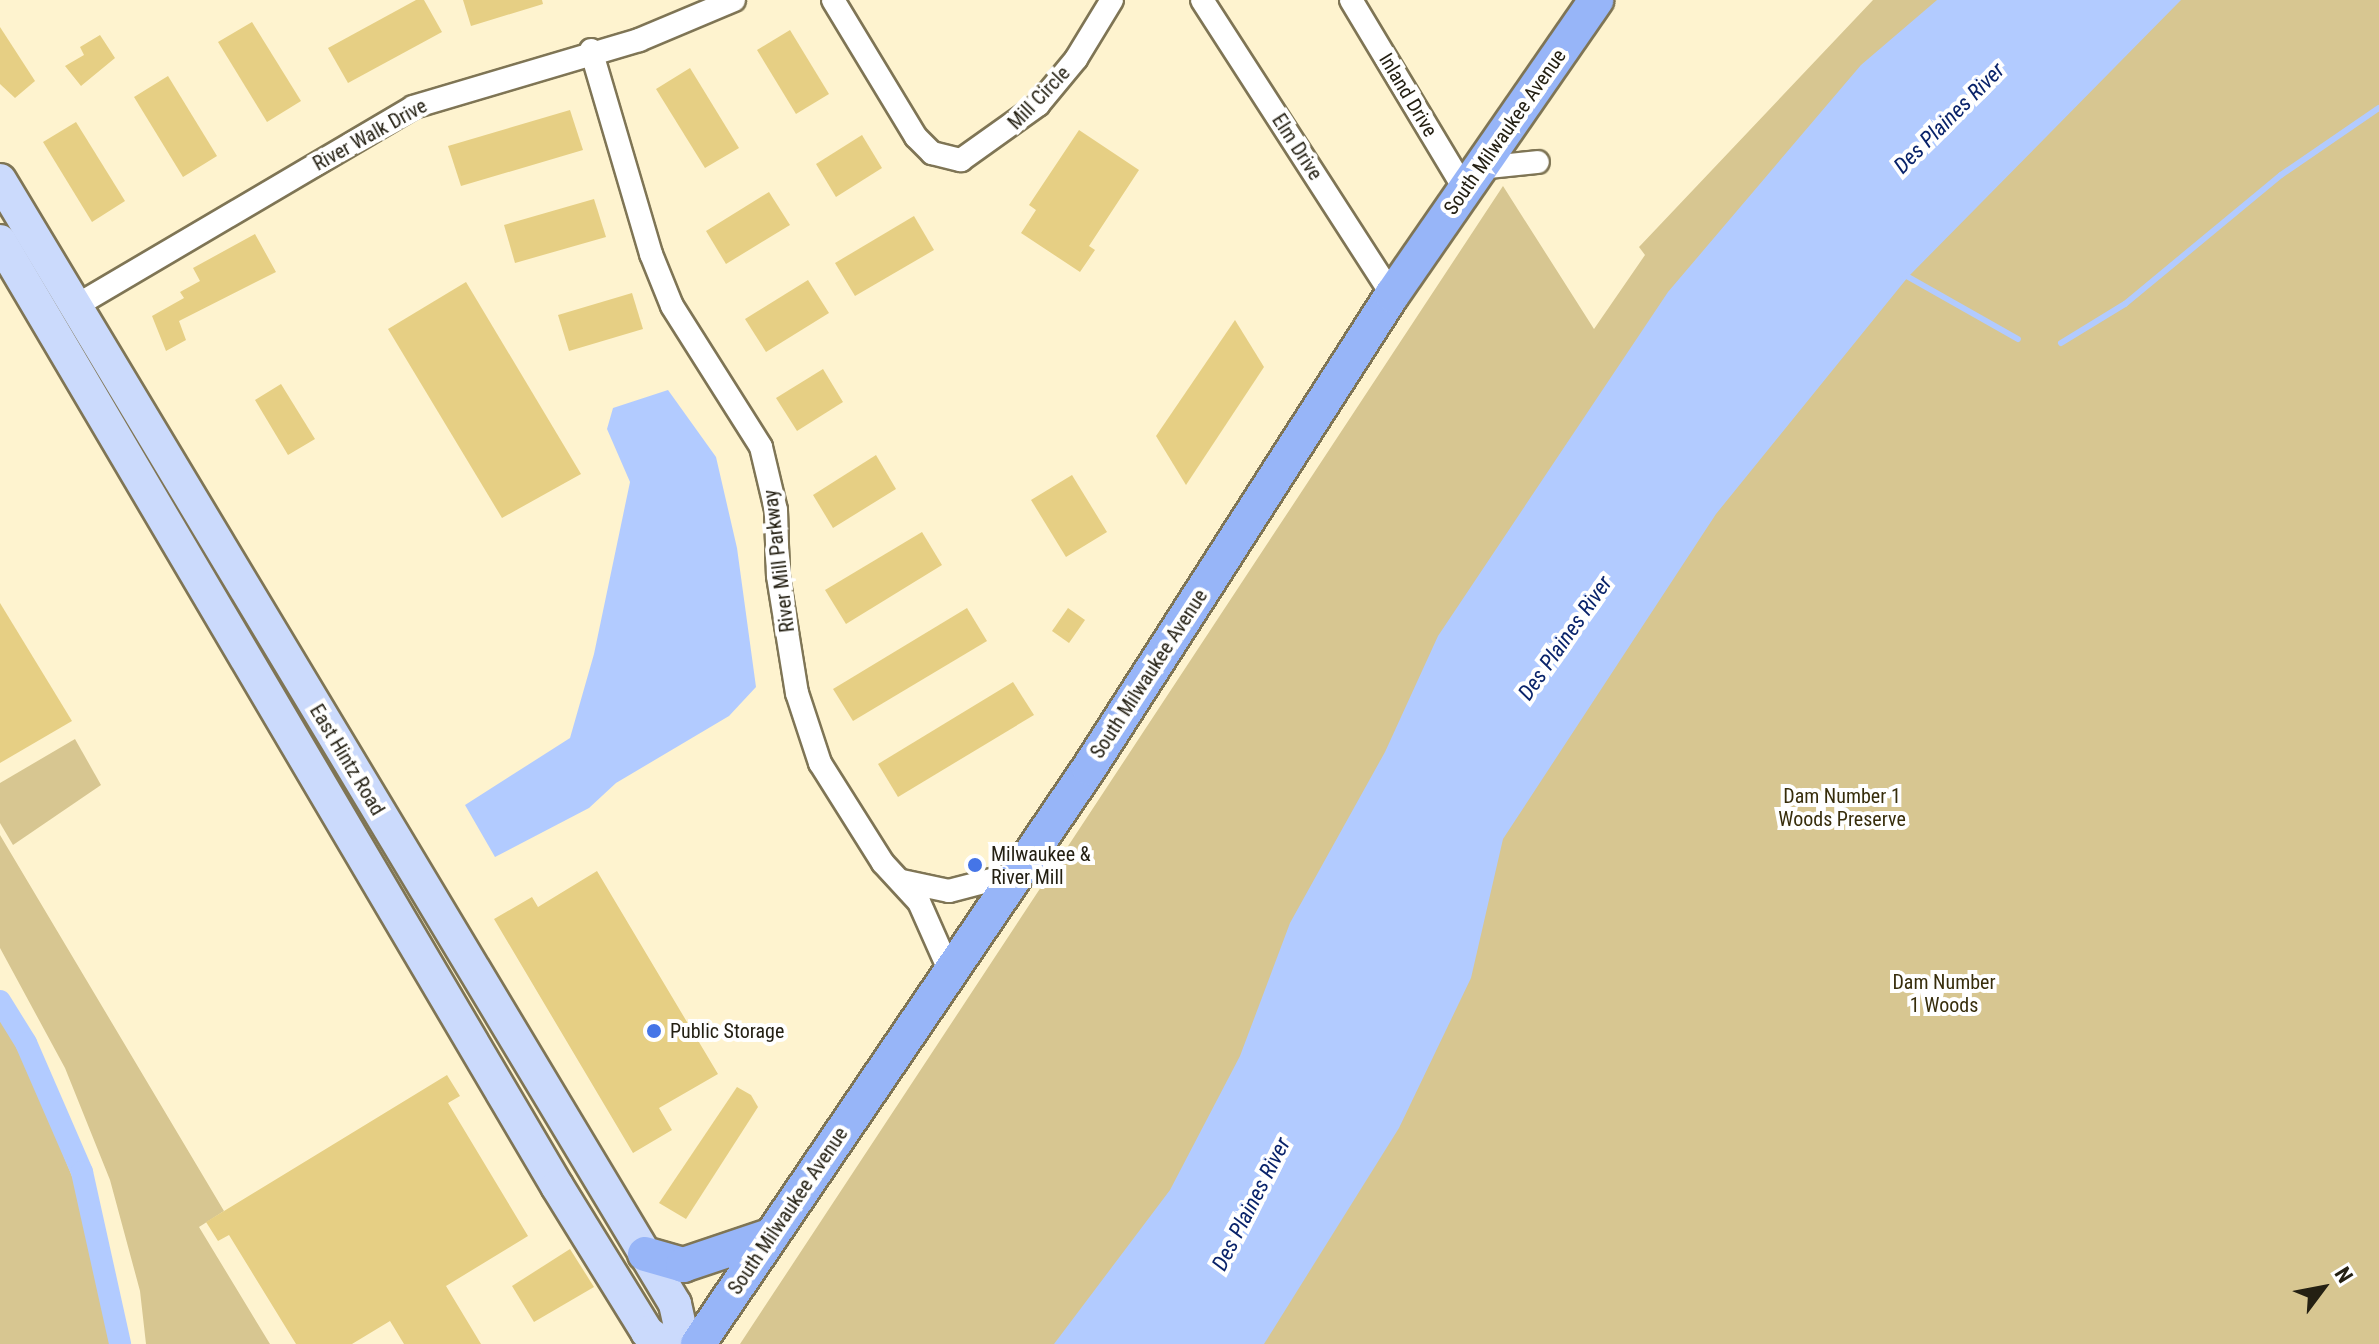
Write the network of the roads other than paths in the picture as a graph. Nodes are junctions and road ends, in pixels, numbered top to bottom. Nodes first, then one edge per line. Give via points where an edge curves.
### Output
1 (734, 0) edge
2 (833, 0) edge
3 (1112, 0) edge
4 (1202, 0) edge
5 (1351, 0) edge
6 (1596, 0) edge
7 (591, 50) junction
8 (1538, 162) dead end
9 (1472, 179) junction
10 (0, 180) edge
11 (0, 241) edge
12 (1392, 295) junction
13 (74, 307) junction
14 (1018, 873) junction
15 (902, 881) junction
16 (950, 972) junction
17 (772, 1235) junction
18 (645, 1254) junction
19 (664, 1344) edge
20 (684, 1344) edge
21 (698, 1344) edge

1 - 7 street, River Walk Drive via 639,40
2 - 3 street, Mill Circle via 916,137 932,153 961,160 1038,105 1076,59
4 - 12 street, Elm Drive
5 - 9 street, Inland Drive
6 - 9 main road, South Milwaukee Avenue
7 - 13 street, River Walk Drive via 413,107
7 - 15 street, River Mill Parkway via 651,254 672,306 761,447 776,510 778,576 797,693 820,763 883,863
8 - 9 street
9 - 12 main road, South Milwaukee Avenue
10 - 13 main road, East Hintz Road
11 - 19 main road, East Hintz Road via 557,1186 647,1332
12 - 14 main road, South Milwaukee Avenue
13 - 18 main road, East Hintz Road
14 - 15 street via 949,891
14 - 16 main road, South Milwaukee Avenue
15 - 16 street, River Mill Parkway via 919,902
16 - 17 main road, South Milwaukee Avenue
17 - 18 main road via 683,1265
17 - 21 main road, South Milwaukee Avenue
18 - 20 main road, East Hintz Road via 675,1304

